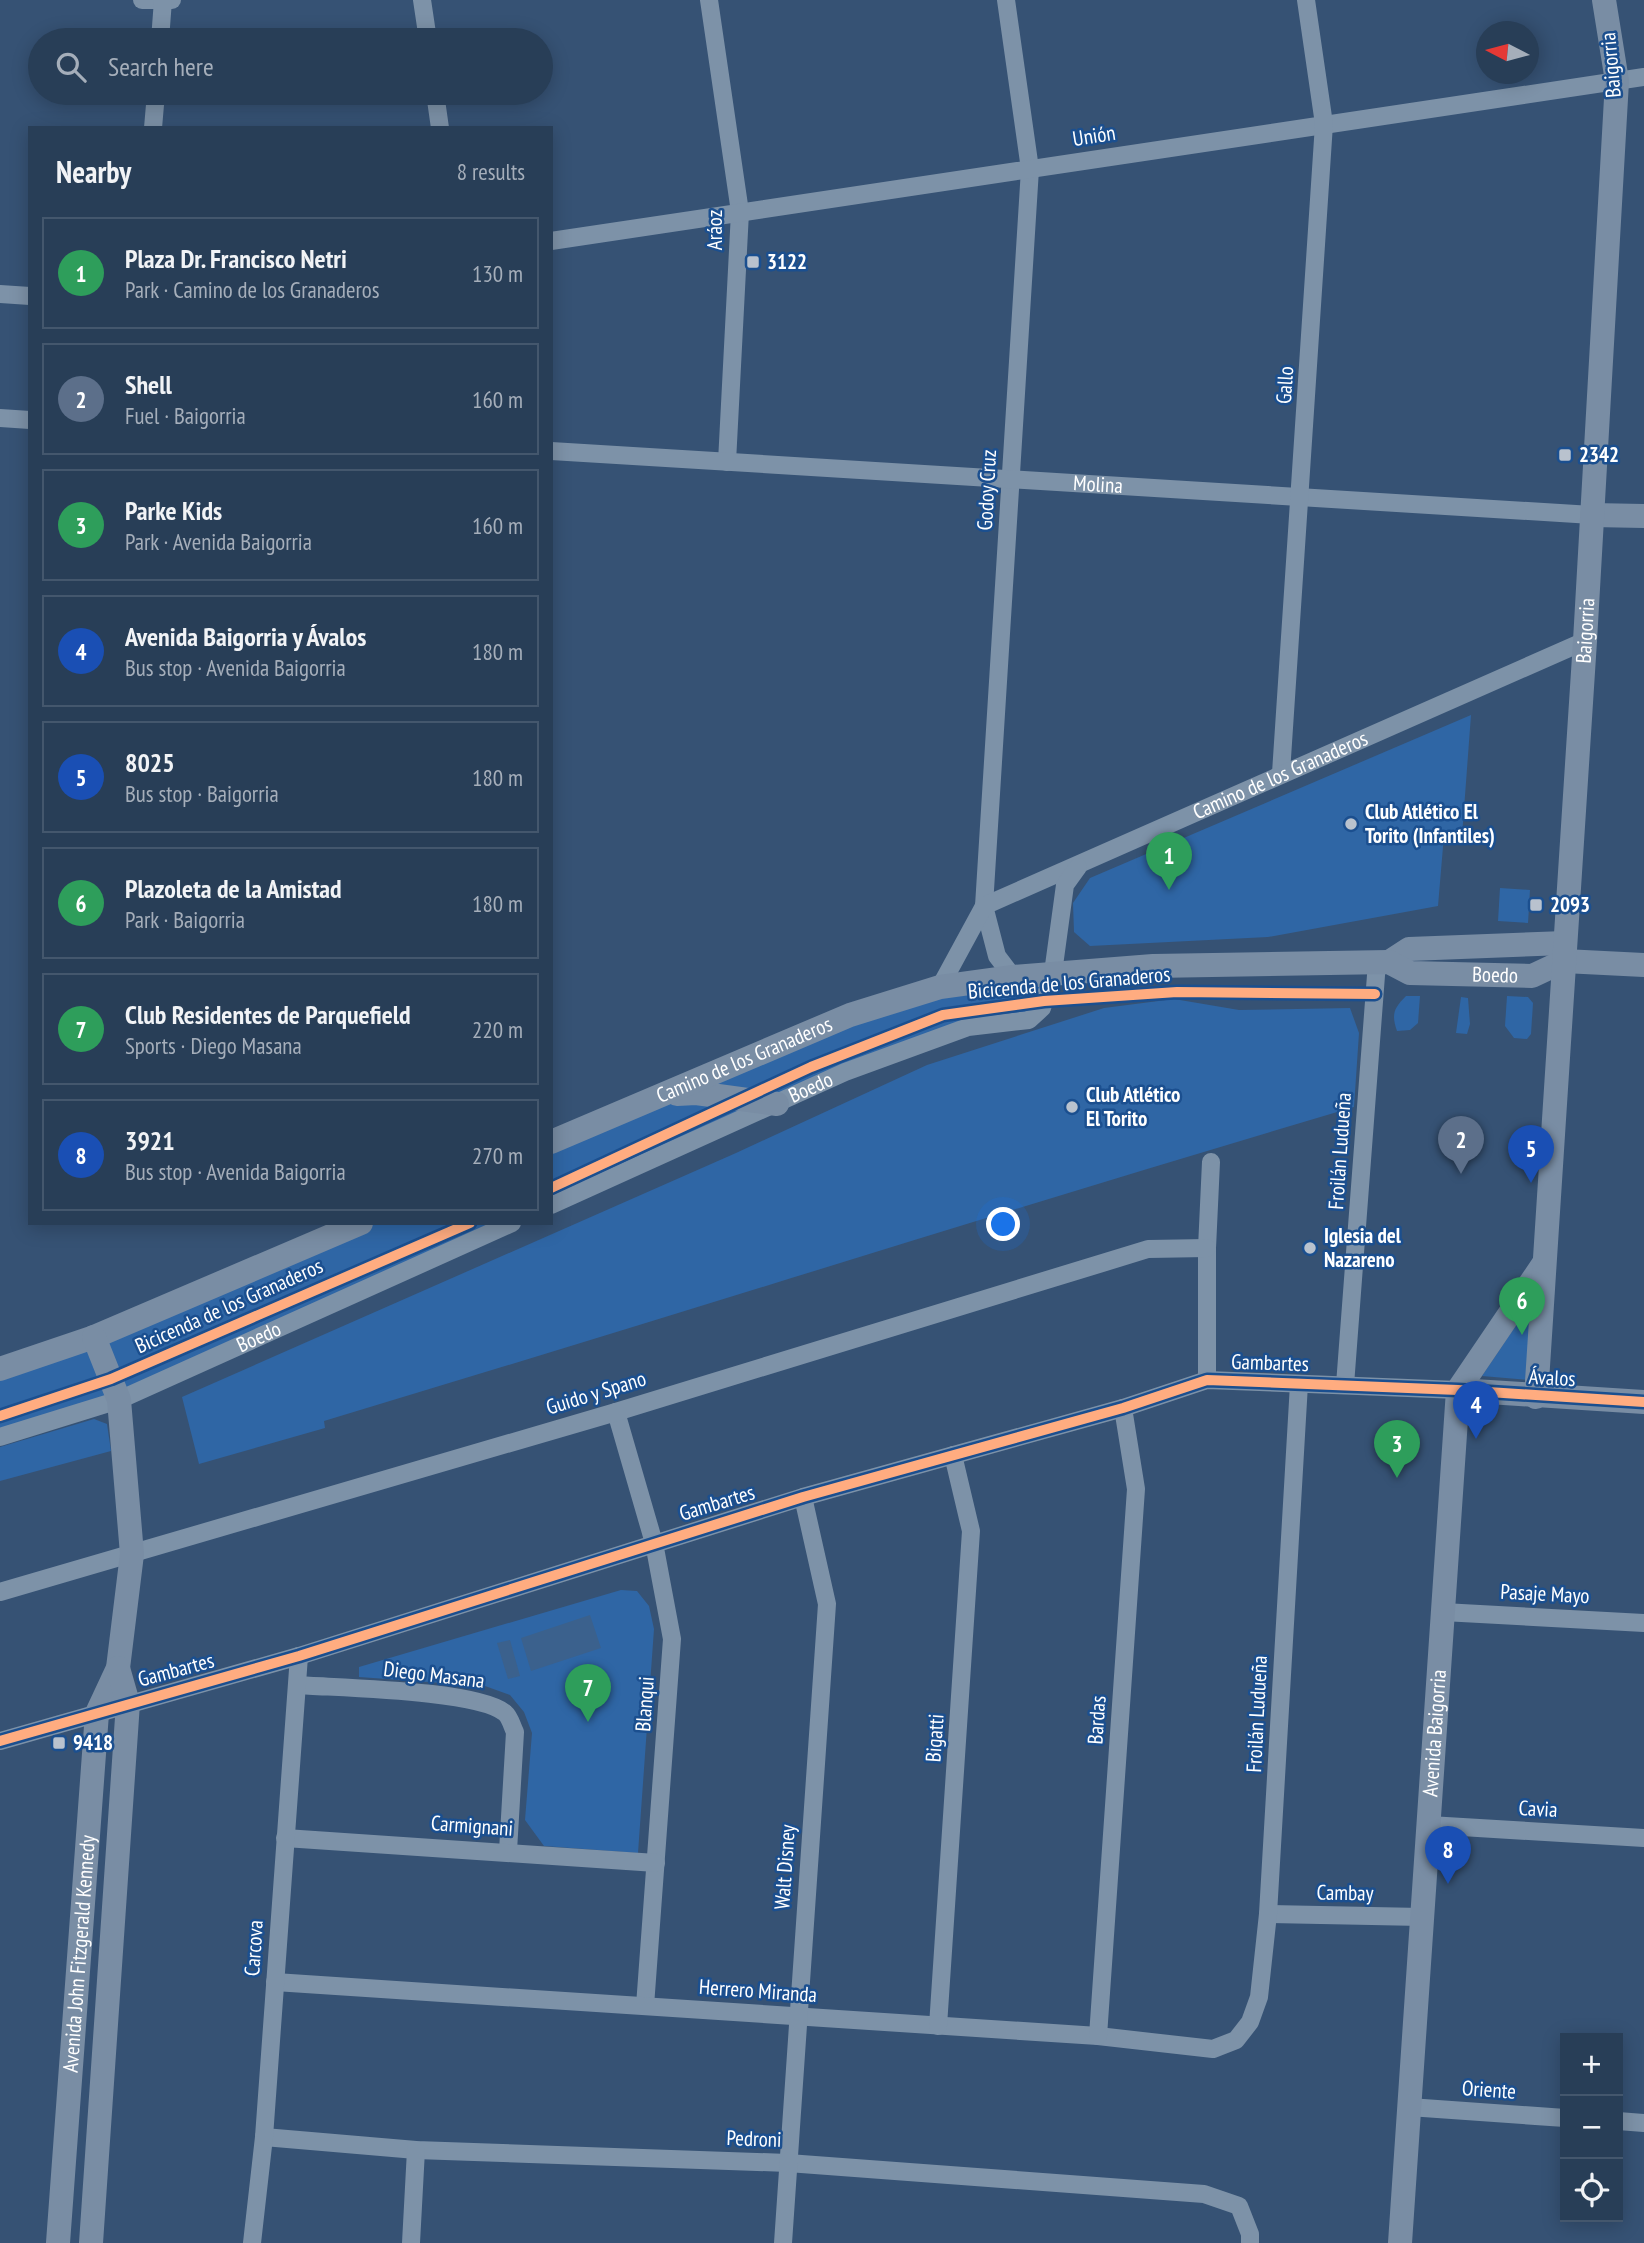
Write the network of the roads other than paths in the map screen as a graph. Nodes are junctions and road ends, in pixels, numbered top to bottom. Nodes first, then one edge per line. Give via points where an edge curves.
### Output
1 (142, 0) edge
2 (166, 0) edge
3 (422, 0) edge
4 (709, 0) edge
5 (1006, 0) edge
6 (1306, 0) edge
7 (1604, 0) edge
8 (162, 28) edge
9 (426, 28) edge
10 (1644, 77) edge
11 (1617, 81) junction
12 (155, 105) edge
13 (437, 105) edge
14 (1324, 124) junction
15 (153, 126) edge
16 (440, 126) edge
17 (1030, 169) junction
18 (740, 212) junction
19 (553, 241) edge
20 (0, 294) edge
21 (28, 296) edge
22 (0, 418) edge
23 (28, 420) edge
24 (553, 451) edge
25 (727, 462) junction
26 (1011, 479) junction
27 (1301, 497) junction
28 (1592, 514) junction
29 (1644, 516) edge
30 (1585, 641) junction
31 (1281, 774) junction
32 (1078, 867) junction
33 (984, 906) junction
34 (1564, 952) junction
35 (1383, 962) junction
36 (1644, 965) edge
37 (1053, 973) junction
38 (1013, 977) junction
39 (940, 987) junction
40 (662, 1095) junction
41 (777, 1104) junction
42 (553, 1141) edge
43 (1211, 1162) dead end
44 (553, 1204) edge
45 (356, 1225) edge
46 (508, 1225) edge
47 (1206, 1248) junction
48 (1544, 1262) junction
49 (94, 1337) junction
50 (0, 1369) edge
51 (1206, 1380) junction
52 (1299, 1384) junction
53 (1346, 1385) junction
54 (1458, 1390) junction
55 (1536, 1397) junction
56 (119, 1401) junction
57 (1644, 1402) edge
58 (1123, 1408) junction
59 (616, 1412) junction
60 (0, 1437) edge
61 (953, 1455) junction
62 (803, 1497) junction
63 (654, 1543) junction
64 (132, 1554) junction
65 (0, 1592) edge
66 (1443, 1612) junction
67 (1644, 1623) edge
68 (299, 1656) junction
69 (118, 1668) junction
70 (298, 1685) junction
71 (128, 1703) junction
72 (97, 1713) junction
73 (0, 1741) edge
74 (1429, 1825) junction
75 (285, 1838) junction
76 (1644, 1838) edge
77 (508, 1851) junction
78 (656, 1863) junction
79 (1268, 1914) junction
80 (1422, 1917) junction
81 (275, 1982) junction
82 (645, 2006) junction
83 (797, 2016) junction
84 (938, 2026) junction
85 (1098, 2036) junction
86 (1236, 2040) joint
87 (1409, 2107) junction
88 (1560, 2118) edge
89 (1623, 2121) edge
90 (1644, 2123) edge
91 (264, 2137) junction
92 (416, 2150) junction
93 (788, 2162) junction
94 (58, 2243) edge
95 (91, 2243) edge
96 (253, 2243) edge
97 (411, 2243) edge
98 (783, 2243) edge
99 (1250, 2243) edge
100 (1400, 2243) edge

1 - 2 street
2 - 8 street
3 - 9 street
4 - 18 street, Aráoz
5 - 17 street, Godoy Cruz
6 - 14 street, Gallo
7 - 11 main road, Baigorria
10 - 11 street, Unión
11 - 14 street, Unión
11 - 28 main road, Baigorria
12 - 15 street
13 - 16 street
14 - 17 street, Unión
14 - 27 street, Gallo
17 - 18 street, Unión
17 - 26 street, Godoy Cruz
18 - 19 street, Unión
18 - 25 street, Aráoz
20 - 21 street
22 - 23 street
24 - 25 street, Molina
25 - 26 street, Molina
26 - 27 street, Molina
26 - 33 street, Godoy Cruz
27 - 28 street, Molina
27 - 31 street, Gallo
28 - 29 main road, Molina
28 - 30 main road, Baigorria
30 - 31 street, Camino de los Granaderos
30 - 34 main road, Baigorria
31 - 32 street, Camino de los Granaderos
32 - 33 street, Camino de los Granaderos
32 - 37 street, Boedo via 1065,885
33 - 38 street, Godoy Cruz via 997,956
33 - 39 street
34 - 35 main road, Boedo via 1532,976 1410,973
34 - 36 main road, Boedo
34 - 48 main road, Baigorria
35 - 37 main road, Boedo via 1153,966
35 - 53 street, Froilán Ludueña
37 - 38 main road, Boedo
37 - 41 street, Boedo via 1042,1008 1029,1020 968,1027 845,1072
38 - 39 main road, Camino de los Granaderos
39 - 40 main road, Camino de los Granaderos via 850,1015
40 - 41 main road via 696,1093
40 - 42 main road, Camino de los Granaderos
41 - 44 street, Boedo
43 - 47 street
45 - 49 main road
46 - 56 street, Boedo
47 - 51 street
47 - 59 street, Guido y Spano via 1148,1250
48 - 54 main road
48 - 55 main road, Baigorria
49 - 50 main road
49 - 56 main road, Avenida John Fitzgerald Kennedy
51 - 52 street, Gambartes
51 - 58 street, Gambartes
52 - 53 street, Gambartes
52 - 79 street, Froilán Ludueña
53 - 54 street, Gambartes
54 - 55 main road, Ávalos
54 - 66 main road, Avenida Baigorria
55 - 57 main road, Ávalos
56 - 60 street, Boedo
56 - 64 main road, Avenida John Fitzgerald Kennedy
58 - 61 street, Gambartes
58 - 85 street, Bardas via 1136,1489
59 - 63 street, Blanqui
59 - 64 street, Guido y Spano
61 - 62 street, Gambartes
61 - 84 street, Bigatti via 971,1531
62 - 63 street, Gambartes
62 - 83 street, Walt Disney via 827,1604
63 - 68 street, Gambartes
63 - 78 street, Blanqui via 673,1639
64 - 65 street, Guido y Spano
64 - 69 main road, Avenida John Fitzgerald Kennedy
66 - 67 street, Pasaje Mayo
66 - 74 main road, Avenida Baigorria
68 - 70 street, Carcova
68 - 71 street, Gambartes
69 - 71 main road, Avenida John Fitzgerald Kennedy
69 - 72 main road, Avenida John Fitzgerald Kennedy
70 - 75 street, Carcova
70 - 77 street, Diego Masana via 461,1698 507,1714 515,1732
71 - 72 street, Gambartes
71 - 95 main road, Avenida John Fitzgerald Kennedy
72 - 73 street, Gambartes
72 - 94 main road, Avenida John Fitzgerald Kennedy
74 - 76 street, Cavia
74 - 80 main road, Avenida Baigorria
75 - 77 street, Carmignani
75 - 81 street, Carcova
77 - 78 street, Carmignani
78 - 82 street, Blanqui
79 - 80 street, Cambay
79 - 86 street, Froilán Ludueña via 1259,1997 1250,2022
80 - 87 main road, Avenida Baigorria
81 - 82 street, Herrero Miranda
81 - 91 street, Carcova
82 - 83 street, Herrero Miranda
83 - 84 street, Herrero Miranda
83 - 93 street, Walt Disney
84 - 85 street, Herrero Miranda
85 - 86 street, Herrero Miranda via 1213,2049
87 - 88 street, Oriente
87 - 100 main road, Avenida Baigorria
89 - 90 street
91 - 92 street, Pedroni
91 - 96 street, Carcova
92 - 93 street, Pedroni
92 - 97 street
93 - 98 street, Walt Disney
93 - 99 street, Pedroni via 1204,2194 1239,2206

